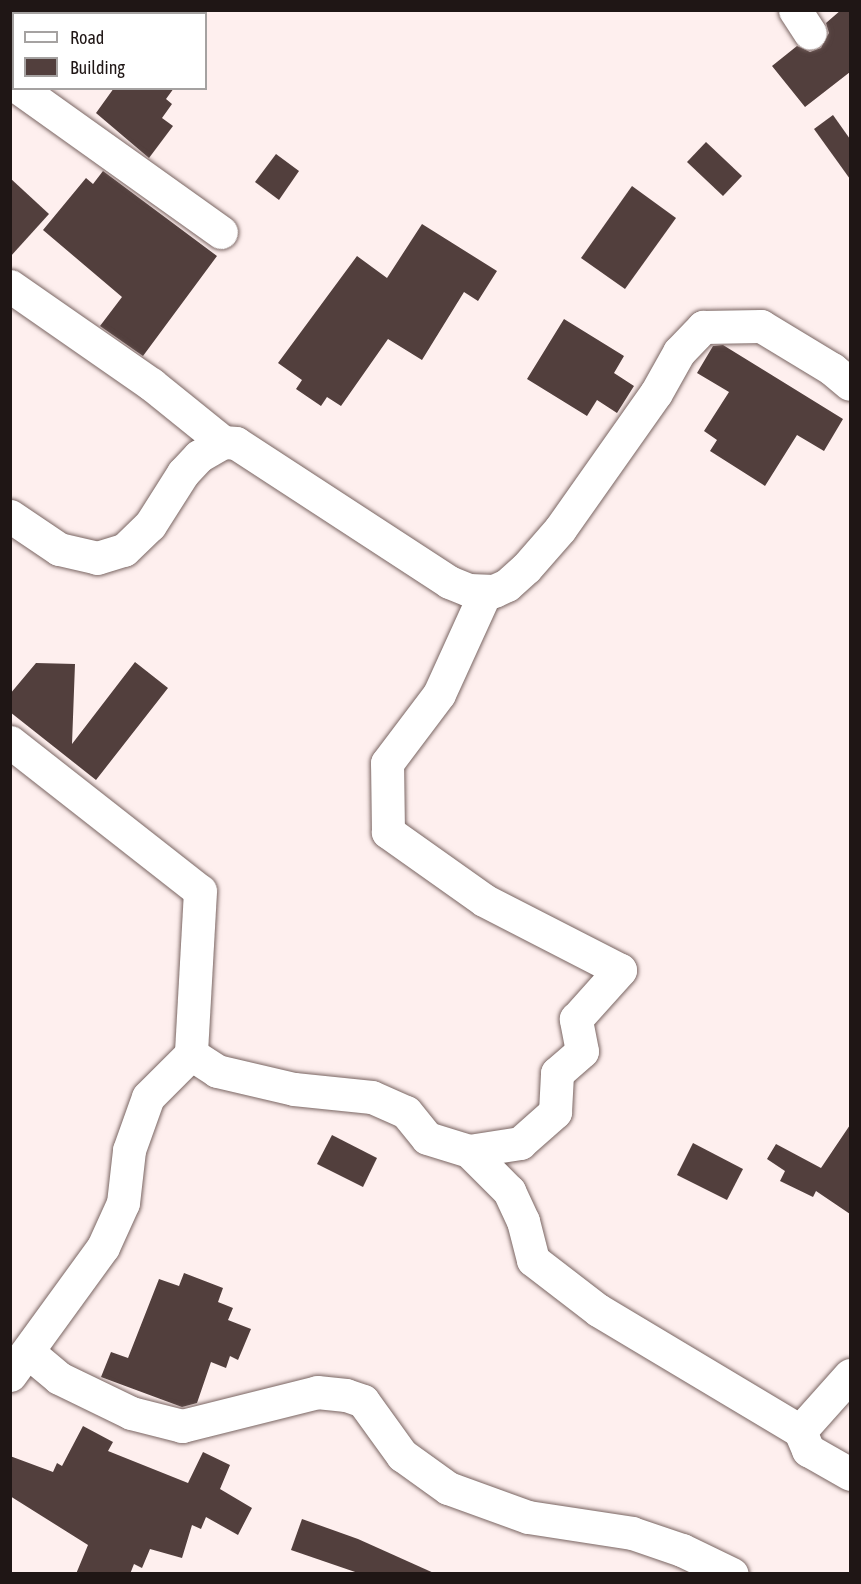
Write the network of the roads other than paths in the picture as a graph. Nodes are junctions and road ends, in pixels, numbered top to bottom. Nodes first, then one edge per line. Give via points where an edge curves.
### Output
1 (23, 90) edge
2 (221, 232) dead end
3 (10, 286) edge
4 (850, 384) edge
5 (224, 442) junction
6 (10, 516) edge
7 (486, 591) junction
8 (10, 742) edge
9 (191, 1054) junction
10 (469, 1151) junction
11 (19, 1364) edge
12 (850, 1375) edge
13 (800, 1431) junction
14 (850, 1474) edge
15 (732, 1574) edge

1 - 2 street
3 - 5 street via 151,384
4 - 7 street via 832,369 760,327 703,327 679,352 656,393 560,529 507,585
5 - 6 street via 199,456 183,473 150,525 124,550 97,558 59,549
5 - 7 street via 236,443 258,456 449,582
7 - 10 street via 439,694 387,763 388,832 484,900 620,970 576,1019 582,1051 557,1073 555,1112 520,1143
8 - 9 street via 200,891
9 - 10 street via 217,1071 294,1089 372,1097 406,1112 427,1138
9 - 11 street via 148,1097 129,1150 123,1203 104,1247
10 - 13 street via 510,1191 533,1260 598,1310
11 - 15 street via 59,1378 131,1413 182,1426 317,1392 346,1395 363,1401 402,1455 448,1488 528,1517 632,1533 682,1550
12 - 13 street
13 - 14 street via 808,1449

